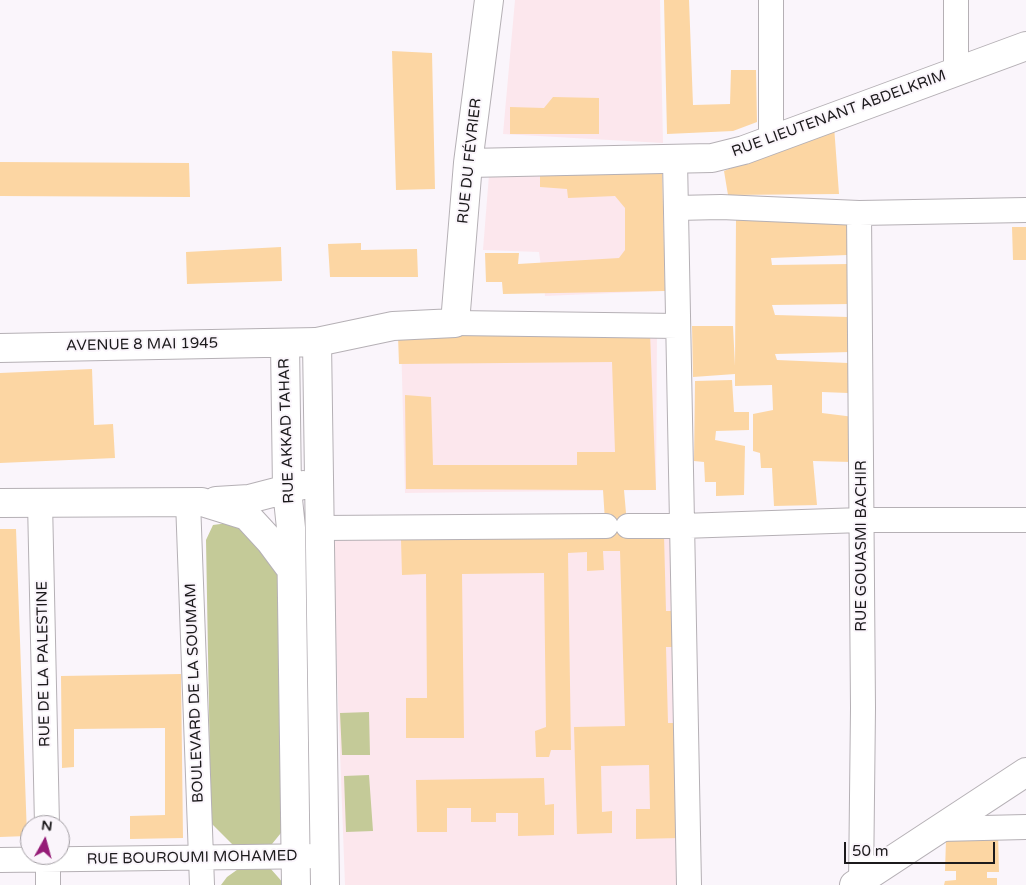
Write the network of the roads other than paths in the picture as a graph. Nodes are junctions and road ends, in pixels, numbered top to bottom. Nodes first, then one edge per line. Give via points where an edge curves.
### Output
1 (489, 0) edge
2 (771, 0) edge
3 (956, 0) edge
4 (1026, 46) edge
5 (956, 72) junction
6 (771, 140) junction
7 (675, 160) junction
8 (468, 163) junction
9 (676, 208) junction
10 (1026, 210) edge
11 (859, 213) junction
12 (455, 323) junction
13 (678, 326) junction
14 (317, 342) junction
15 (285, 343) junction
16 (0, 348) edge
17 (318, 478) junction
18 (288, 490) junction
19 (195, 501) junction
20 (40, 502) junction
21 (0, 503) edge
22 (246, 516) junction
23 (862, 520) junction
24 (1026, 520) edge
25 (682, 526) junction
26 (291, 528) junction
27 (321, 528) junction
28 (290, 568) junction
29 (1026, 772) edge
30 (47, 815) edge
31 (1026, 827) edge
32 (940, 829) junction
33 (202, 856) junction
34 (324, 856) junction
35 (70, 857) edge
36 (296, 857) junction
37 (20, 859) edge
38 (0, 860) edge
39 (48, 865) edge
40 (859, 883) edge
41 (48, 885) edge
42 (202, 885) edge
43 (296, 885) edge
44 (325, 885) edge
45 (689, 885) edge

1 - 8 main road, RUE DU FÉVRIER
2 - 6 street
3 - 5 street
4 - 5 main road, RUE LIEUTENANT ABDELKRIM
5 - 6 main road, RUE LIEUTENANT ABDELKRIM
6 - 7 main road, RUE LIEUTENANT ABDELKRIM via 712,158
7 - 8 main road, RUE LIEUTENANT ABDELKRIM
7 - 9 street
8 - 12 main road, RUE DU FÉVRIER
9 - 11 street
9 - 13 street
10 - 11 street
11 - 23 street, RUE GOUASMI BACHIR
12 - 13 street
12 - 14 main road via 393,326
13 - 25 street
14 - 15 main road, RUE AKKAD TAHAR
14 - 17 main road, RUE AKKAD TAHAR
15 - 16 main road, AVENUE 8 MAI 1945
15 - 18 main road, RUE AKKAD TAHAR
17 - 18 main road
17 - 27 main road, RUE AKKAD TAHAR
18 - 19 main road via 249,499
18 - 26 main road, RUE AKKAD TAHAR
19 - 20 main road
19 - 22 main road
19 - 33 street, BOULEVARD DE LA SOUMAM
20 - 21 main road
20 - 30 street, RUE DE LA PALESTINE
22 - 26 main road
22 - 28 main road
23 - 24 street
23 - 25 street
23 - 40 street, RUE GOUASMI BACHIR via 863,708
25 - 27 street
25 - 45 street
26 - 27 main road
26 - 28 main road, RUE AKKAD TAHAR
27 - 34 main road, RUE AKKAD TAHAR
28 - 36 main road, RUE AKKAD TAHAR
29 - 32 main road
31 - 32 street
32 - 40 main road
33 - 35 street, RUE BOUROUMI MOHAMED
33 - 36 street, RUE BOUROUMI MOHAMED
33 - 42 street, BOULEVARD DE LA SOUMAM
34 - 36 street, RUE BOUROUMI MOHAMED
34 - 44 main road, RUE AKKAD TAHAR
36 - 43 main road, RUE AKKAD TAHAR
37 - 38 street, RUE BOUROUMI MOHAMED
39 - 41 street

